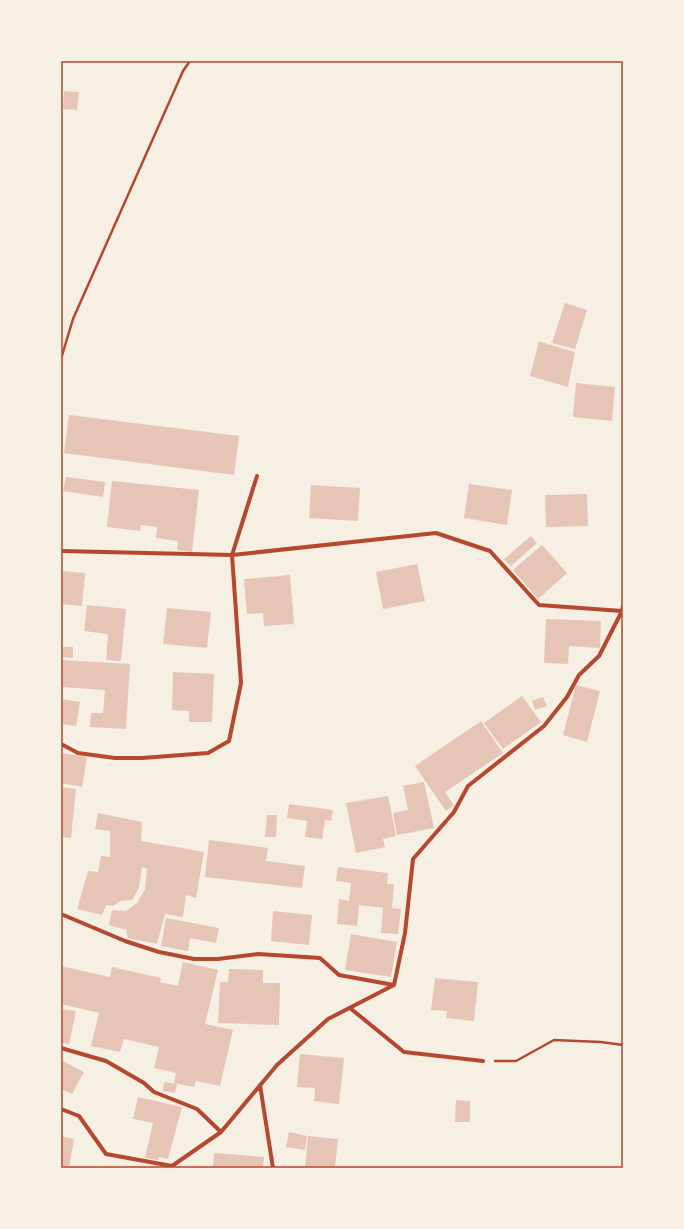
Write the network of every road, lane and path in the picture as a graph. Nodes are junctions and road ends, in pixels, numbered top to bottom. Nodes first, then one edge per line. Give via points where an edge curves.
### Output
1 (190, 61) edge
2 (61, 359) edge
3 (257, 476) dead end
4 (61, 551) edge
5 (232, 555) junction
6 (623, 608) edge
7 (61, 744) edge
8 (61, 914) edge
9 (394, 986) junction
10 (350, 1008) junction
11 (623, 1045) edge
12 (61, 1048) edge
13 (483, 1061) joint
14 (260, 1085) junction
15 (61, 1109) edge
16 (221, 1132) junction
17 (273, 1168) edge

1 - 2 path via 183,71 73,319
3 - 5 street
4 - 5 street
5 - 6 street via 436,533 490,551 539,605
5 - 7 street via 241,683 229,741 208,753 142,758 115,758 78,753
6 - 9 street via 599,656 579,675 567,697 544,726 468,786 454,812 413,860 405,933
8 - 9 street via 125,941 159,952 194,959 218,960 258,954 320,958 339,975
9 - 10 street
10 - 13 street via 404,1052
10 - 14 street via 328,1019 277,1065
11 - 13 path via 554,1040 516,1061
12 - 16 street via 106,1061 144,1083 154,1092 197,1109
14 - 16 street
14 - 17 street
15 - 16 street via 79,1116 106,1154 172,1166

